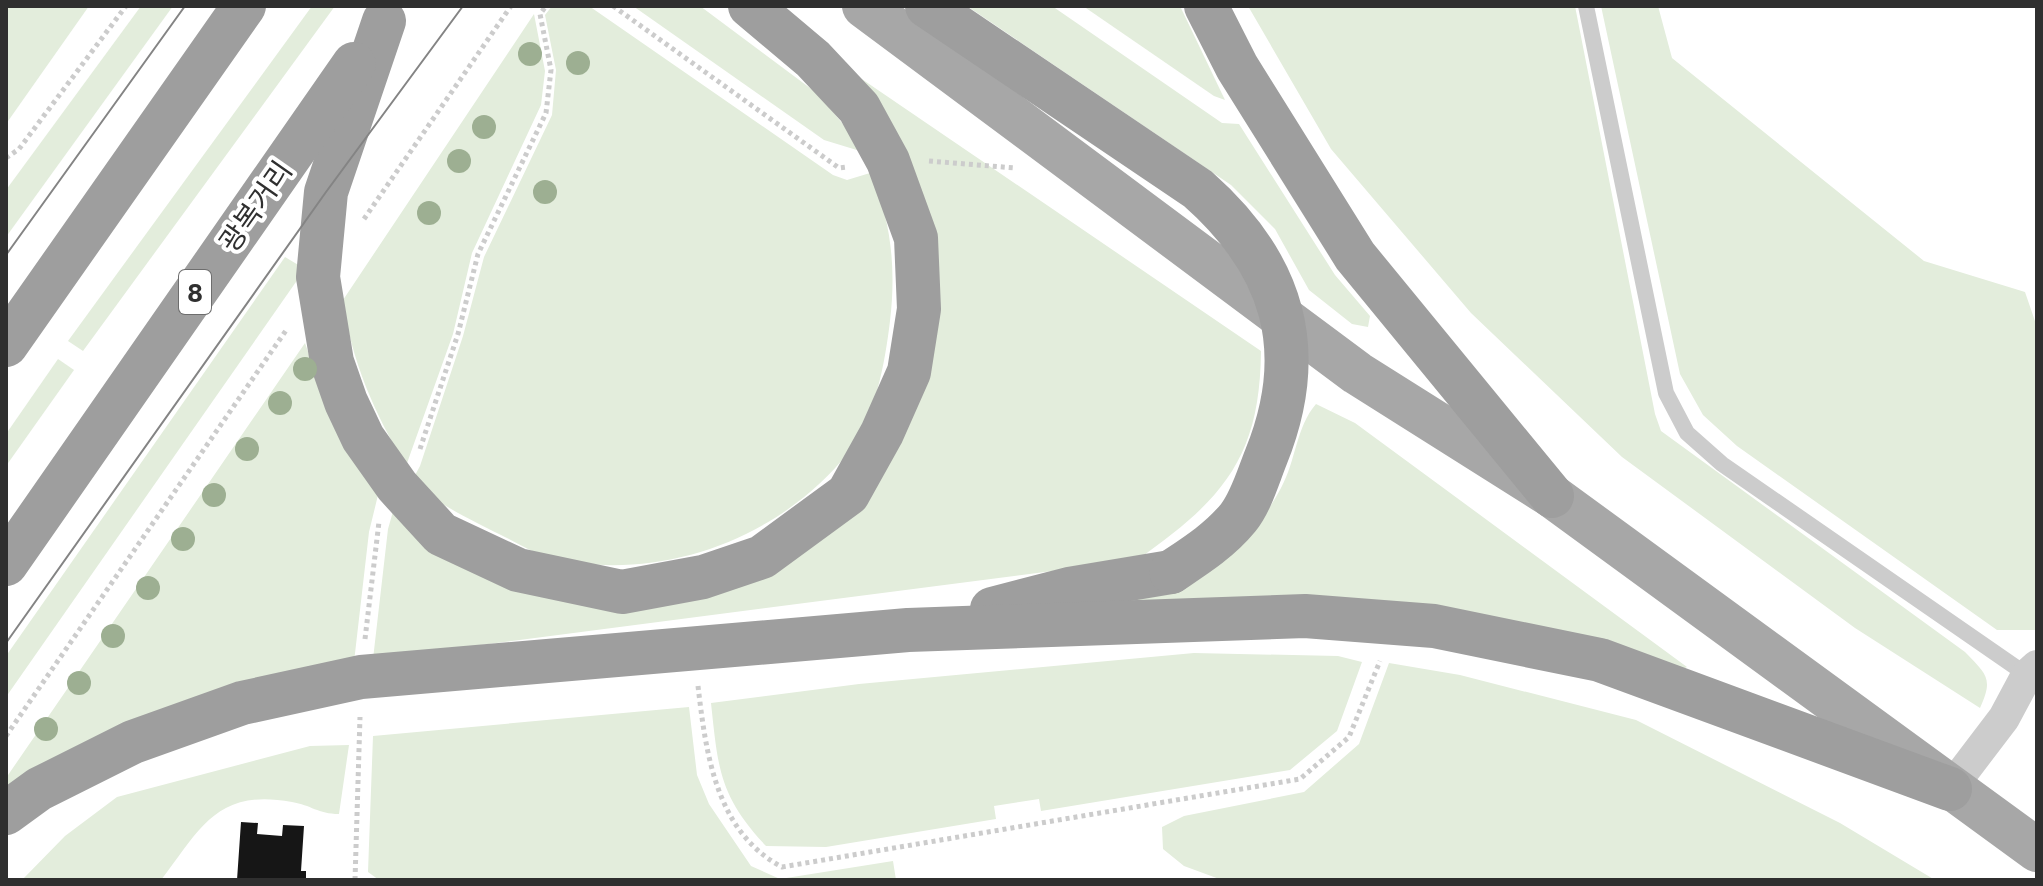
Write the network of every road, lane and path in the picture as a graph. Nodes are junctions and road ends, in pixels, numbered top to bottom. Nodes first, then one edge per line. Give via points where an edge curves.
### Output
1 (126, 6) edge
2 (244, 6) edge
3 (511, 6) edge
4 (546, 6) edge
5 (750, 6) edge
6 (864, 6) edge
7 (927, 6) edge
8 (1206, 6) edge
9 (1586, 6) edge
10 (389, 14) edge
11 (6, 158) edge
12 (355, 232) dead end
13 (319, 284) junction
14 (6, 345) edge
15 (397, 486) junction
16 (1552, 496) junction
17 (6, 564) edge
18 (1395, 623) junction
19 (908, 630) junction
20 (694, 649) junction
21 (2032, 671) edge
22 (361, 677) junction
23 (6, 736) edge
24 (1950, 789) junction
25 (6, 813) edge
26 (2037, 850) edge
27 (355, 880) edge

1 - 11 path via 19,149
2 - 14 highway
3 - 12 path
4 - 15 path via 540,14 551,70 546,113 478,254 414,467
5 - 15 highway via 813,59 859,108 888,161 916,238 919,309 909,372 848,494 762,557 703,577 622,592 518,570 441,534
6 - 16 main road via 1357,373
7 - 19 highway, bridge via 1224,211 1251,245 1274,291 1287,337 1288,383 1278,427 1239,517 1209,547 1171,572 1069,589
8 - 16 highway via 1244,79 1355,256
9 - 21 lane via 1666,393 1687,433 1722,464
10 - 13 highway via 326,192
10 - 17 highway, 광복거리 / 8
13 - 15 highway via 332,362 346,402 363,438
13 - 23 path
15 - 22 path via 380,510
16 - 24 main road
18 - 19 highway via 1305,616
18 - 20 path via 1349,737 1300,779 782,867 758,854 711,774
18 - 24 highway via 1600,660
19 - 20 highway
20 - 22 highway
21 - 24 street
22 - 25 highway via 242,703 133,742 39,789
22 - 27 path
24 - 26 main road

